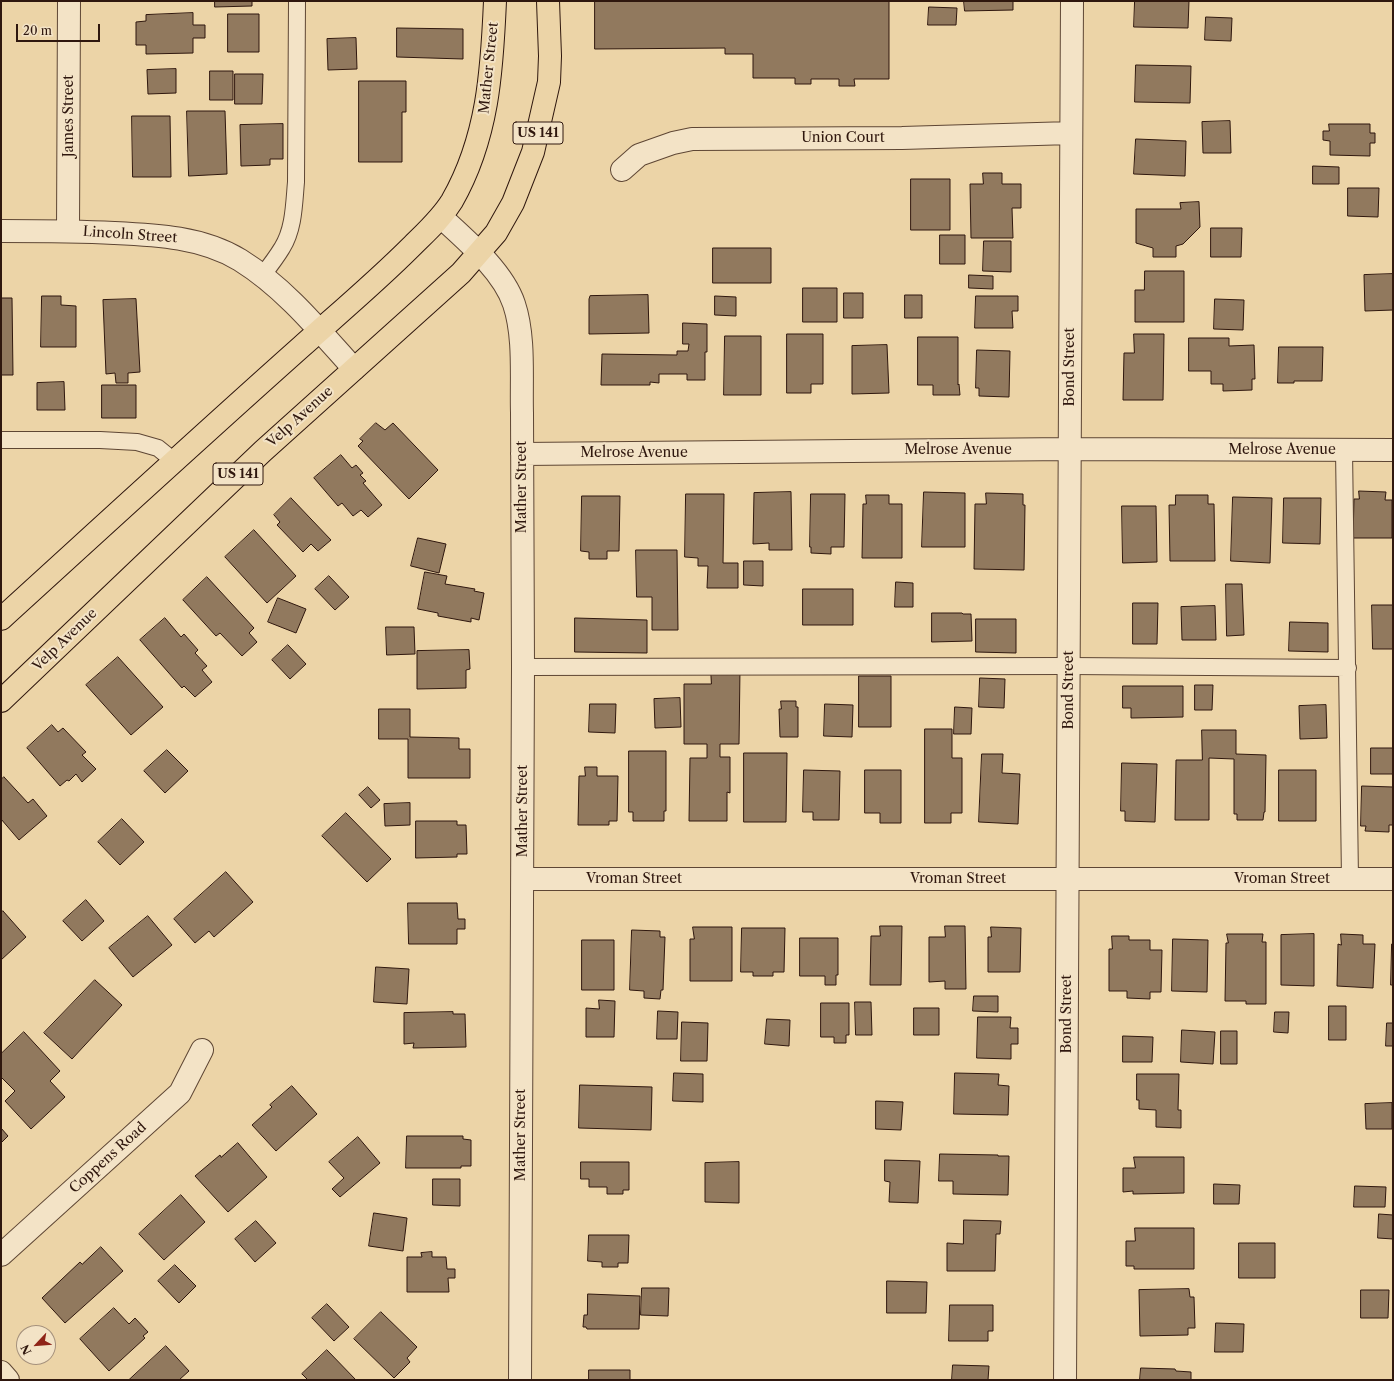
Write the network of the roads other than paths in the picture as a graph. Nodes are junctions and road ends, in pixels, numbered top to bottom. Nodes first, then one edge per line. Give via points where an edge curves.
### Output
1 (69, 1) edge
2 (297, 1) edge
3 (495, 1) edge
4 (548, 1) edge
5 (1072, 1) edge
6 (1071, 133) junction
7 (622, 170) dead end
8 (441, 217) junction
9 (1, 231) edge
10 (68, 231) junction
11 (480, 253) junction
12 (262, 276) junction
13 (319, 331) junction
14 (354, 369) junction
15 (1, 440) edge
16 (1070, 449) junction
17 (1344, 450) junction
18 (1393, 450) edge
19 (522, 454) junction
20 (174, 461) junction
21 (1, 619) edge
22 (1069, 666) junction
23 (523, 667) junction
24 (1348, 668) junction
25 (1, 701) edge
26 (523, 879) junction
27 (1068, 879) junction
28 (1350, 879) junction
29 (1393, 879) edge
30 (202, 1050) dead end
31 (1, 1255) edge
32 (1, 1372) edge
33 (8, 1380) edge
34 (520, 1380) edge
35 (1065, 1380) edge

1 - 10 street, James Street
2 - 12 lane via 294,206 285,243
3 - 8 main road, Mather Street via 490,86 483,119 465,176
4 - 11 main road, US 141 via 549,82 533,152 513,203 496,233
5 - 6 street, Bond Street
6 - 7 street, Union Court via 902,138 692,139 673,142 639,155
6 - 16 street, Bond Street
8 - 11 street, Mather Street
8 - 13 main road via 387,272
9 - 10 street, Lincoln Street
10 - 12 street, Lincoln Street via 160,235 190,241 221,250
11 - 14 main road, Velp Avenue / US 141
11 - 19 street, Mather Street via 505,286 514,303 518,321
12 - 13 street, Lincoln Street via 286,295
13 - 14 street, Lincoln Street
13 - 20 main road
14 - 25 main road, Velp Avenue / US 141 via 263,451
15 - 20 lane via 137,442 158,448
16 - 17 street, Melrose Avenue
16 - 19 street, Melrose Avenue
16 - 22 street, Bond Street
17 - 18 street, Melrose Avenue
17 - 24 lane
19 - 23 street, Mather Street
20 - 21 main road
22 - 23 lane
22 - 24 lane
22 - 27 street, Bond Street
23 - 26 street, Mather Street
24 - 28 lane
26 - 27 street, Vroman Street
26 - 34 street, Mather Street
27 - 28 street, Vroman Street
27 - 35 street, Bond Street
28 - 29 street, Vroman Street
30 - 31 street, Coppens Road via 180,1093
32 - 33 street

